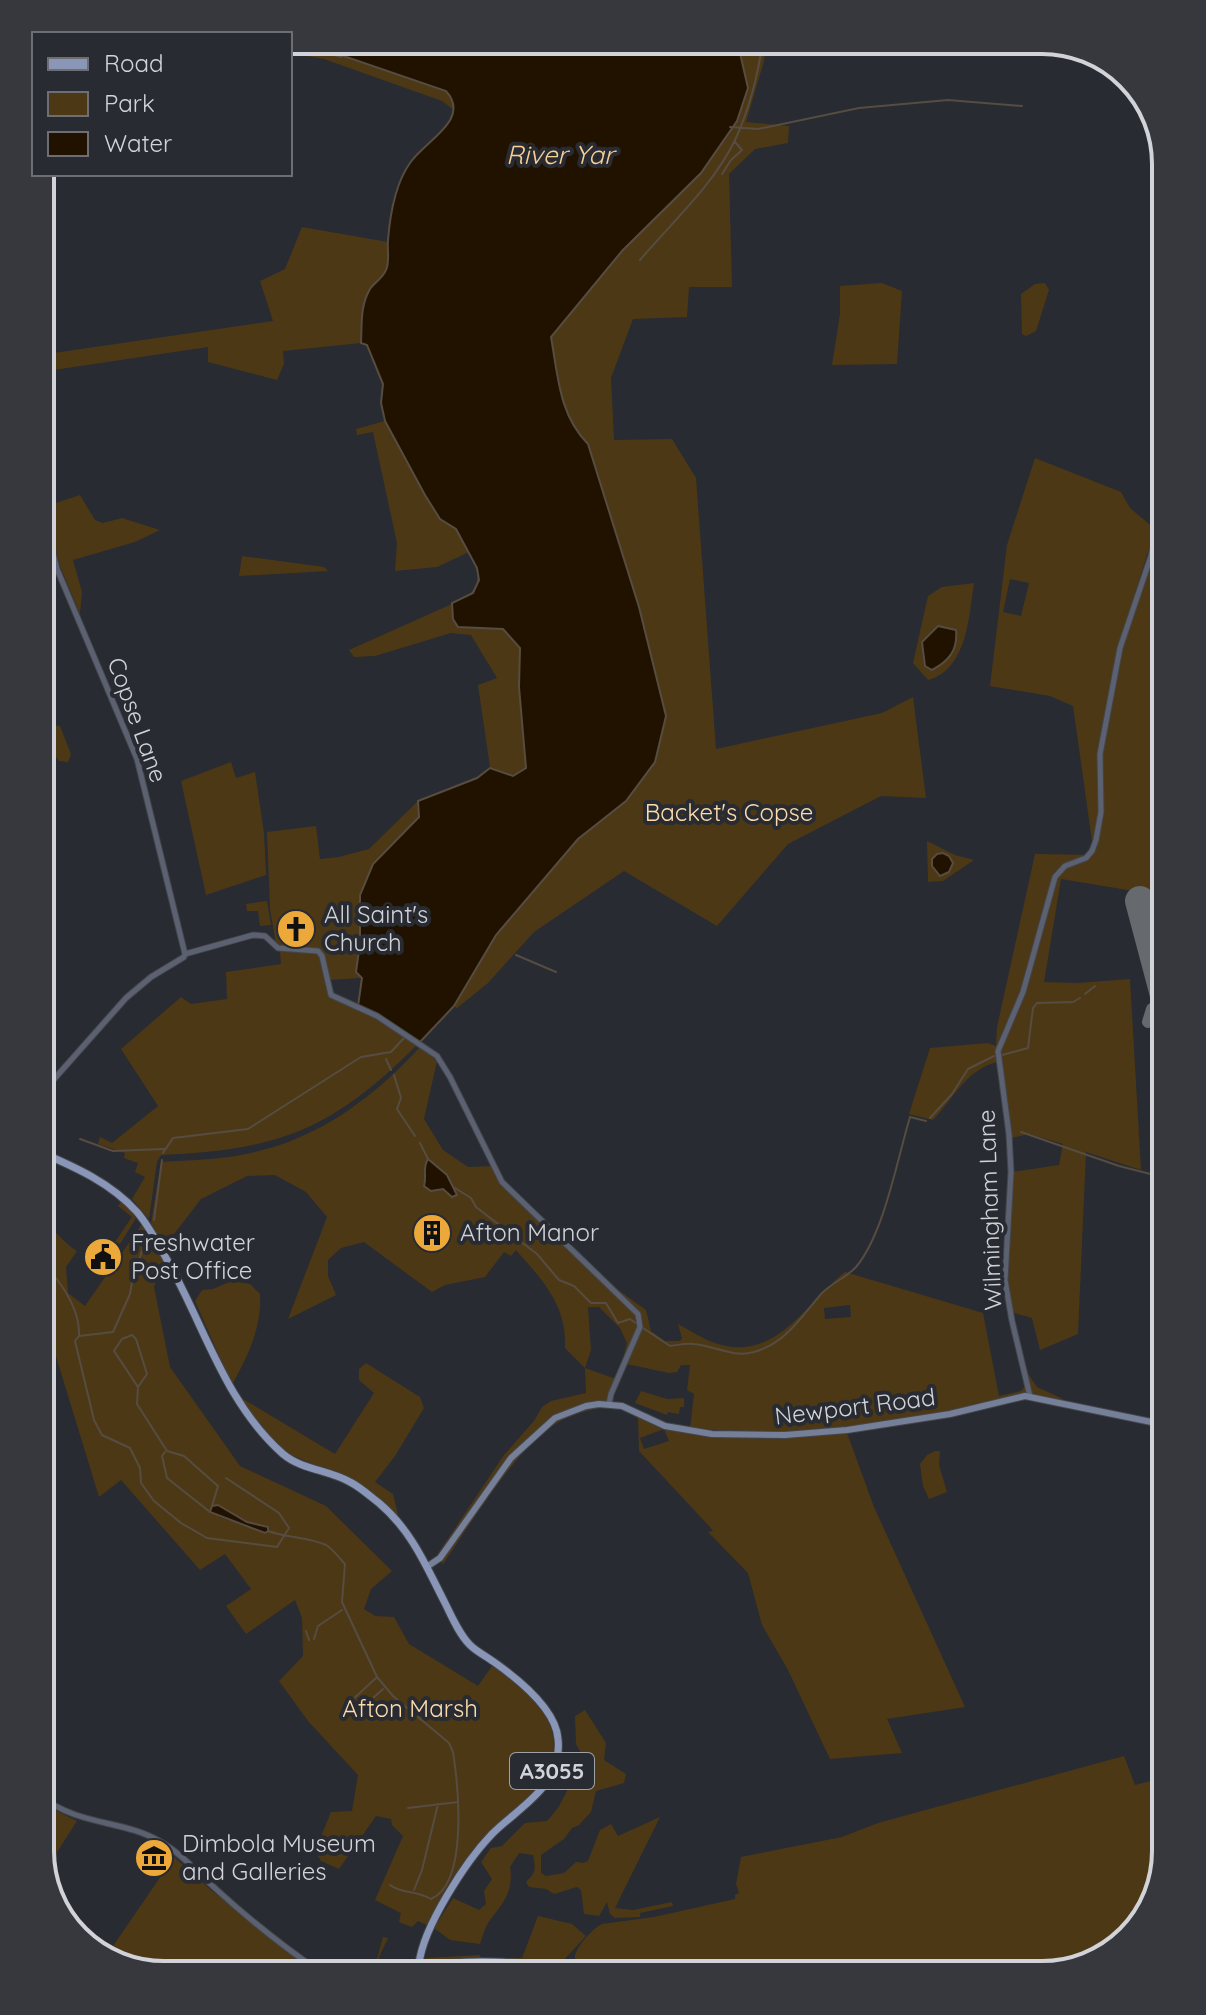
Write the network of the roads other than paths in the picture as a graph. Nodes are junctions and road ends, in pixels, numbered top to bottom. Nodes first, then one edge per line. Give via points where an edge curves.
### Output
1 (1152, 551) edge
2 (54, 558) edge
3 (185, 954) junction
4 (54, 1079) edge
5 (54, 1159) edge
6 (1030, 1396) junction
7 (609, 1404) junction
8 (1152, 1422) edge
9 (428, 1566) junction
10 (54, 1805) edge
11 (307, 1961) edge
12 (420, 1961) edge

1 - 6 street, Wilmingham Lane via 1120,648 1100,754 1096,840 1086,858 1065,866 1055,877 1023,992 998,1051 1011,1172 1005,1280
2 - 3 street, Copse Lane via 137,759
3 - 4 street via 126,998
3 - 7 street via 259,935 283,949 318,951 331,995 377,1016 437,1056 502,1182 639,1316 640,1327
5 - 9 main road, A3055 via 109,1187 147,1224 247,1416 285,1455 350,1481 380,1504
6 - 7 main road, Newport Road via 950,1414 785,1435 690,1431
6 - 8 main road, Newport Road
7 - 9 main road via 571,1411 537,1432 511,1458 440,1558
9 - 12 main road, A3055 via 468,1644 514,1677 552,1717 558,1750 542,1790 491,1835 434,1917
10 - 11 street via 165,1844

